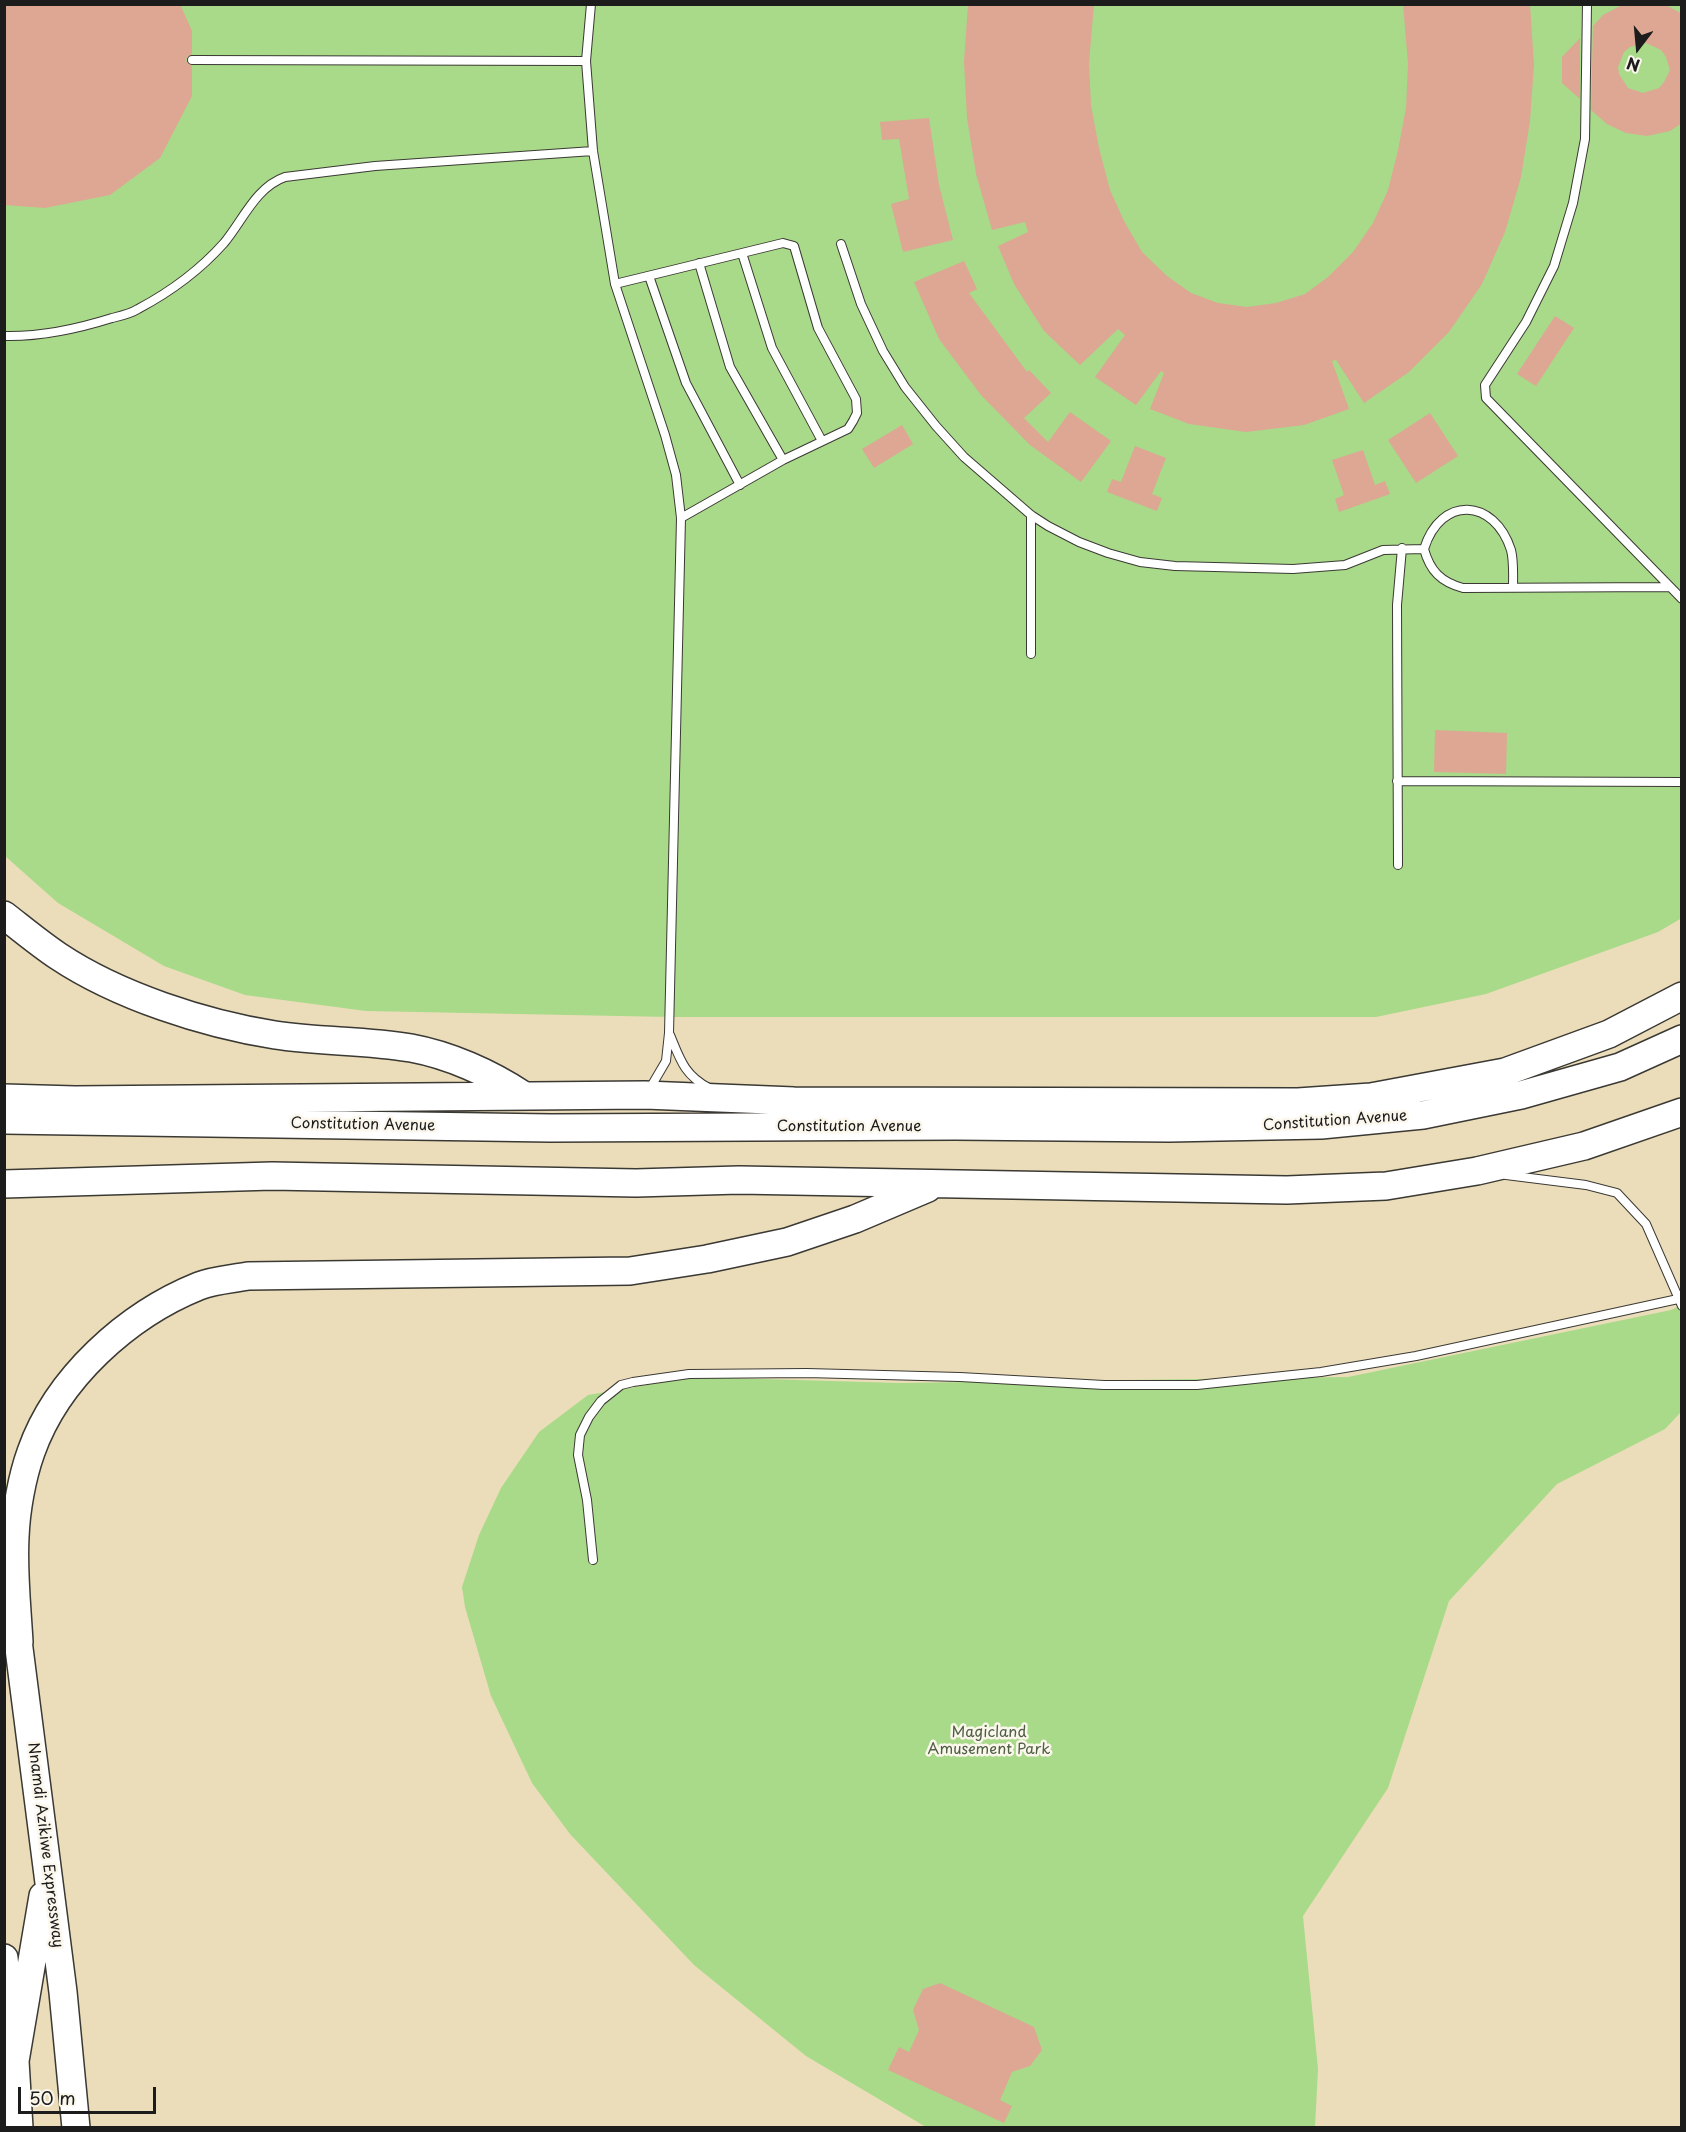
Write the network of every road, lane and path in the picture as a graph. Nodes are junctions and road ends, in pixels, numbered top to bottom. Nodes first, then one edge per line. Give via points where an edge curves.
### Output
1 (591, 4) edge
2 (1587, 4) edge
3 (192, 60) dead end
4 (586, 61) junction
5 (593, 151) junction
6 (841, 244) dead end
7 (742, 253) junction
8 (699, 263) junction
9 (649, 276) junction
10 (615, 284) junction
11 (4, 336) edge
12 (822, 441) junction
13 (783, 460) junction
14 (740, 485) junction
15 (1030, 515) junction
16 (681, 518) junction
17 (1402, 548) junction
18 (1424, 549) junction
19 (1670, 587) junction
20 (1513, 588) junction
21 (1682, 599) edge
22 (1030, 654) dead end
23 (1397, 781) junction
24 (1682, 782) edge
25 (1398, 865) dead end
26 (4, 915) edge
27 (1682, 996) edge
28 (1682, 1012) edge
29 (669, 1033) junction
30 (1609, 1034) junction
31 (1682, 1039) edge
32 (536, 1095) junction
33 (636, 1096) junction
34 (4, 1098) edge
35 (728, 1098) junction
36 (75, 1100) junction
37 (1682, 1112) edge
38 (4, 1120) edge
39 (33, 1121) junction
40 (1478, 1171) junction
41 (938, 1183) junction
42 (6, 1184) edge
43 (1680, 1302) edge
44 (593, 1560) dead end
45 (4, 1564) edge
46 (19, 1642) junction
47 (48, 1868) junction
48 (4, 1958) edge
49 (15, 2061) junction
50 (19, 2127) edge
51 (76, 2127) edge

1 - 4 lane
2 - 19 lane via 1585,139 1573,203 1554,266 1526,322 1485,385 1486,398
3 - 4 lane
4 - 5 lane
5 - 10 lane
5 - 11 lane via 375,166 272,181 224,242 185,280 136,311 87,326 27,337
6 - 15 lane via 861,304 905,387 964,457
7 - 8 lane
7 - 12 lane via 772,348
7 - 12 lane via 783,243 794,246 818,328 856,399 857,413 848,429
8 - 9 lane
8 - 13 lane via 730,367
9 - 10 lane
9 - 14 lane via 686,383
10 - 16 lane via 665,435 676,475
12 - 13 lane
13 - 14 lane
14 - 16 lane
15 - 17 lane via 1108,553 1175,566 1335,566
15 - 22 lane
16 - 29 lane
17 - 18 lane
17 - 23 lane via 1397,605
18 - 20 lane via 1427,561 1448,584 1463,588
18 - 20 lane via 1429,535 1452,513 1465,508 1479,511 1493,520 1508,543
19 - 20 lane
19 - 21 lane
23 - 24 lane
23 - 25 lane
26 - 32 highway via 59,957 171,1008 243,1029 435,1054
27 - 30 highway
28 - 30 highway
29 - 33 lane via 666,1061
29 - 35 lane via 693,1080
30 - 35 highway via 1505,1072 1371,1097 1274,1102
31 - 39 highway, Constitution Avenue via 1620,1067 1521,1095 1423,1115 1321,1125 551,1128
32 - 33 highway
32 - 36 highway
33 - 35 highway
34 - 36 highway
36 - 39 highway
37 - 40 highway via 1584,1146
38 - 39 highway, Constitution Avenue
40 - 41 highway via 1386,1186 1287,1190
40 - 43 lane via 1586,1185 1617,1193 1646,1224
41 - 42 highway via 739,1180 636,1184 272,1176
41 - 46 highway via 855,1219 787,1242 630,1271 248,1276 200,1286 118,1332 78,1373 51,1411 31,1452 21,1491 15,1537
43 - 44 lane via 1416,1356 1321,1372 1197,1385 807,1373 689,1374 633,1382 621,1385 601,1401 580,1435 578,1455
45 - 46 highway, Nnamdi Azikiwe Expressway
46 - 47 highway, Nnamdi Azikiwe Expressway
47 - 49 highway
47 - 51 highway, Nnamdi Azikiwe Expressway
48 - 49 highway
49 - 50 highway

